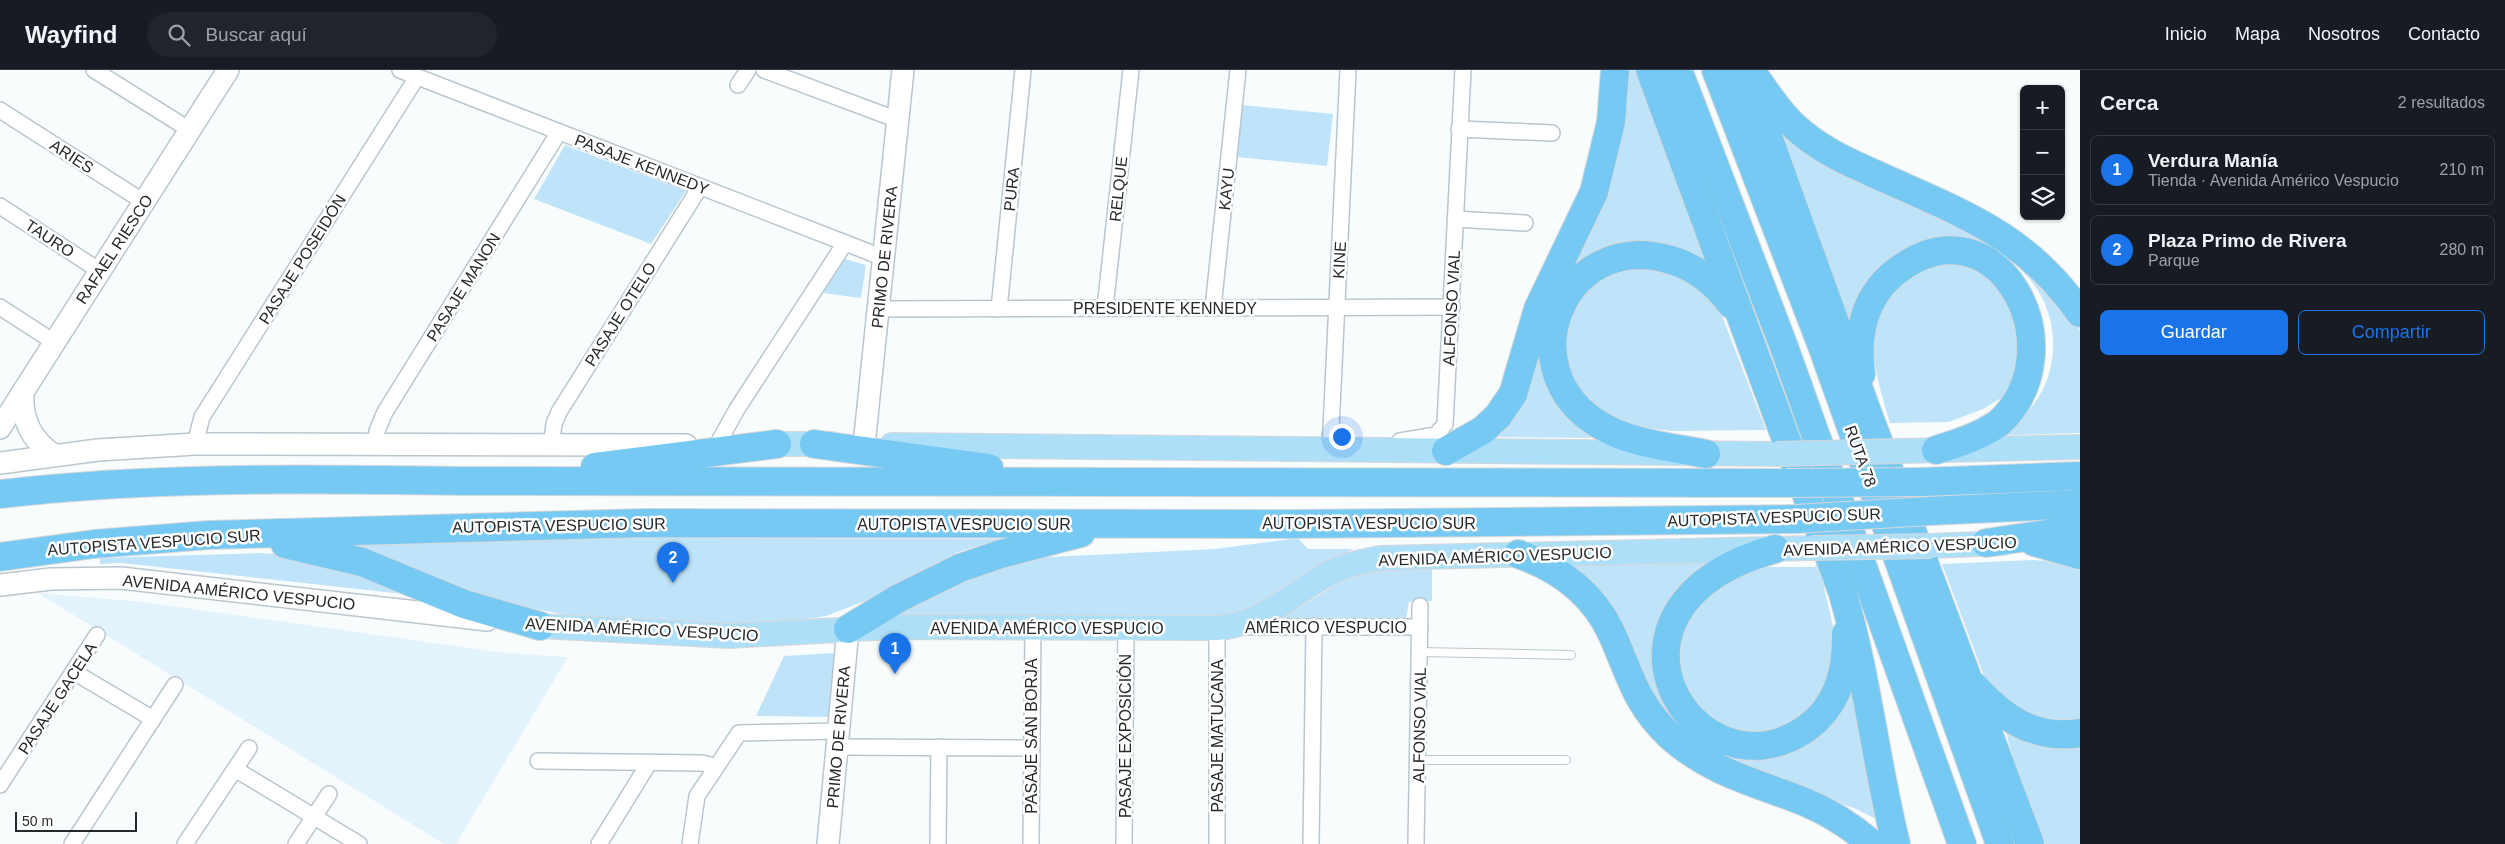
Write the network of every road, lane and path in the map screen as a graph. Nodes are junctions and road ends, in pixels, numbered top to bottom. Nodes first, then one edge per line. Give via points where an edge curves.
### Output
1 (94, 70) edge
2 (228, 70) edge
3 (400, 70) edge
4 (748, 70) edge
5 (764, 70) edge
6 (903, 70) edge
7 (1023, 70) edge
8 (1131, 70) edge
9 (1238, 70) edge
10 (1348, 70) edge
11 (1463, 70) edge
12 (1615, 70) edge
13 (1650, 70) edge
14 (1678, 70) edge
15 (1716, 70) edge
16 (1744, 70) edge
17 (1751, 70) edge
18 (417, 77) junction
19 (738, 85) dead end
20 (0, 110) edge
21 (898, 120) junction
22 (1459, 129) junction
23 (190, 130) junction
24 (559, 132) junction
25 (1552, 134) dead end
26 (700, 187) junction
27 (144, 202) junction
28 (0, 206) edge
29 (1455, 219) junction
30 (1526, 223) dead end
31 (845, 243) junction
32 (884, 258) junction
33 (100, 271) junction
34 (0, 307) edge
35 (1452, 307) junction
36 (1105, 308) junction
37 (1213, 308) junction
38 (1336, 308) junction
39 (878, 309) junction
40 (999, 309) junction
41 (2080, 313) edge
42 (1741, 318) junction
43 (54, 342) junction
44 (23, 392) junction
45 (1865, 406) junction
46 (0, 428) edge
47 (196, 444) junction
48 (717, 444) junction
49 (777, 444) junction
50 (814, 444) junction
51 (376, 445) junction
52 (864, 445) junction
53 (551, 446) junction
54 (2080, 447) edge
55 (1330, 450) junction
56 (1936, 450) junction
57 (1446, 451) junction
58 (54, 454) junction
59 (1706, 454) junction
60 (0, 463) edge
61 (2080, 476) edge
62 (468, 482) junction
63 (1094, 483) junction
64 (0, 494) edge
65 (2080, 504) edge
66 (1129, 524) junction
67 (2080, 529) edge
68 (209, 535) junction
69 (2080, 541) edge
70 (2034, 542) junction
71 (1986, 544) junction
72 (1775, 550) junction
73 (1518, 554) junction
74 (2080, 555) edge
75 (0, 557) edge
76 (0, 585) edge
77 (1842, 591) junction
78 (1420, 606) dead end
79 (540, 626) junction
80 (1314, 626) junction
81 (1225, 627) junction
82 (1420, 627) junction
83 (1033, 628) junction
84 (848, 629) junction
85 (1126, 629) junction
86 (97, 635) dead end
87 (1420, 652) junction
88 (1571, 655) dead end
89 (74, 672) junction
90 (1970, 682) junction
91 (175, 685) dead end
92 (153, 719) junction
93 (2080, 733) edge
94 (838, 739) junction
95 (939, 747) junction
96 (249, 748) dead end
97 (1031, 748) junction
98 (1418, 760) junction
99 (1566, 760) dead end
100 (538, 761) dead end
101 (649, 763) junction
102 (714, 766) junction
103 (235, 769) junction
104 (0, 785) edge
105 (329, 794) dead end
106 (314, 817) junction
107 (72, 844) edge
108 (185, 844) edge
109 (296, 844) edge
110 (359, 844) edge
111 (599, 844) edge
112 (690, 844) edge
113 (828, 844) edge
114 (938, 844) edge
115 (1031, 844) edge
116 (1124, 844) edge
117 (1217, 844) edge
118 (1311, 844) edge
119 (1416, 844) edge
120 (1872, 844) edge
121 (1896, 844) edge
122 (1962, 844) edge
123 (2000, 844) edge
124 (2030, 844) edge

1 - 23 street
2 - 23 main road, RAFAEL RIESCO
3 - 18 street, PASAJE KENNEDY
4 - 19 street
5 - 21 street
6 - 21 main road, PRIMO DE RIVERA
7 - 40 street, PURA
8 - 36 street, RELQUE
9 - 37 street, KAYU
10 - 38 street, KINE
11 - 22 street, ALFONSO VIAL
12 - 57 highway via 1607,146 1594,192 1538,309 1513,394 1498,416 1483,430
13 - 42 highway
14 - 122 highway via 1786,353
15 - 123 highway, RUTA 78 via 1822,346
16 - 45 highway
17 - 41 highway via 1786,118 1814,142 1840,158 2004,236 2037,263
18 - 24 street, PASAJE KENNEDY
18 - 47 street, PASAJE POSEIDÓN via 202,417
20 - 27 street, ARIES
21 - 32 main road, PRIMO DE RIVERA
22 - 25 street
22 - 29 street, ALFONSO VIAL
23 - 27 main road, RAFAEL RIESCO
24 - 26 street, PASAJE KENNEDY
24 - 51 street, PASAJE MANON via 385,412 377,431
26 - 31 street, PASAJE KENNEDY
26 - 53 street, PASAJE OTELO via 559,412
27 - 33 main road, RAFAEL RIESCO
28 - 33 street, TAURO
29 - 30 street
29 - 35 street, ALFONSO VIAL
31 - 32 street, PASAJE KENNEDY
31 - 48 street
32 - 39 main road, PRIMO DE RIVERA
33 - 43 main road, RAFAEL RIESCO
34 - 43 street
35 - 38 street, PRESIDENTE KENNEDY
35 - 55 street, ALFONSO VIAL via 1445,424 1440,433 1431,437
36 - 37 street, PRESIDENTE KENNEDY
36 - 40 street, PRESIDENTE KENNEDY
37 - 38 street, PRESIDENTE KENNEDY
38 - 55 street, KINE
39 - 40 street, PRESIDENTE KENNEDY
39 - 52 main road, PRIMO DE RIVERA
42 - 59 highway via 1722,292 1696,271 1666,258 1635,255 1606,261 1582,276 1564,299 1554,328 1552,357 1557,374 1570,398 1584,414 1618,434
42 - 77 highway
43 - 44 main road, RAFAEL RIESCO
44 - 46 main road, RAFAEL RIESCO
44 - 58 main road via 22,404 28,427 39,443
45 - 56 highway via 1860,366 1861,330 1868,309 1883,284 1913,260 1937,252 1971,253 1988,257 2004,266 2031,293 2045,323 2047,348 2040,375 2024,402 1999,423 1972,438
45 - 90 highway
47 - 51 main road
47 - 58 main road
48 - 49 main road
48 - 53 main road
49 - 50 main road
49 - 62 highway
50 - 52 main road
50 - 63 highway
51 - 53 main road
52 - 55 main road
54 - 56 main road
55 - 57 main road
56 - 59 main road, bridge
57 - 59 main road
58 - 60 main road
61 - 63 highway, AUTOPISTA VESPUCIO SUR, bridge via 1786,483
62 - 63 highway, AUTOPISTA VESPUCIO SUR
62 - 64 highway, AUTOPISTA VESPUCIO SUR via 217,479
65 - 66 highway, AUTOPISTA VESPUCIO SUR, bridge via 1796,519
66 - 68 highway, AUTOPISTA VESPUCIO SUR via 644,522
66 - 84 highway via 1074,534 980,561 920,588
67 - 71 highway
68 - 75 highway, AUTOPISTA VESPUCIO SUR via 94,544
68 - 79 highway via 266,540 343,556 381,568 464,604
69 - 70 main road, AVENIDA AMÉRICO VESPUCIO
70 - 71 main road, AVENIDA AMÉRICO VESPUCIO
70 - 74 highway
71 - 72 main road, AVENIDA AMÉRICO VESPUCIO, bridge
72 - 73 main road, AVENIDA AMÉRICO VESPUCIO
72 - 77 highway via 1733,564 1705,580 1685,600 1670,627 1665,652 1666,670 1672,687 1689,716 1709,733 1745,745 1772,744 1801,732 1825,712 1836,692 1845,662
73 - 81 main road, AVENIDA AMÉRICO VESPUCIO via 1400,556 1358,562 1325,576 1279,606
73 - 120 highway via 1561,574 1592,602 1610,630 1642,704 1682,746 1738,779 1826,812
76 - 79 main road, AVENIDA AMÉRICO VESPUCIO via 70,578 129,579
77 - 121 highway via 1859,651 1878,768
78 - 82 street, ALFONSO VIAL
79 - 84 main road, AVENIDA AMÉRICO VESPUCIO via 729,636 772,636
80 - 81 street, AMÉRICO VESPUCIO
80 - 82 street, AMÉRICO VESPUCIO
80 - 118 street
81 - 85 main road, AVENIDA AMÉRICO VESPUCIO
81 - 117 street, PASAJE MATUCANA
82 - 87 street, ALFONSO VIAL
83 - 84 main road, AVENIDA AMÉRICO VESPUCIO
83 - 85 main road, AVENIDA AMÉRICO VESPUCIO
83 - 97 street, PASAJE SAN BORJA
84 - 94 main road, PRIMO DE RIVERA
85 - 116 street, PASAJE EXPOSICIÓN
86 - 89 street, PASAJE GACELA
87 - 88 lane
87 - 98 street, ALFONSO VIAL
89 - 92 street
89 - 104 street, PASAJE GACELA
90 - 93 highway via 1996,709 2023,727 2053,734
90 - 124 highway
91 - 92 street
92 - 107 street
94 - 95 street
94 - 102 street via 739,733
94 - 113 main road, PRIMO DE RIVERA
95 - 97 street
95 - 114 street
96 - 103 street
97 - 115 street, PASAJE SAN BORJA
98 - 99 lane
98 - 119 street, ALFONSO VIAL
100 - 101 street
101 - 102 street
101 - 111 street
102 - 112 street via 695,803
103 - 106 street
103 - 108 street
105 - 106 street
106 - 109 street
106 - 110 street

